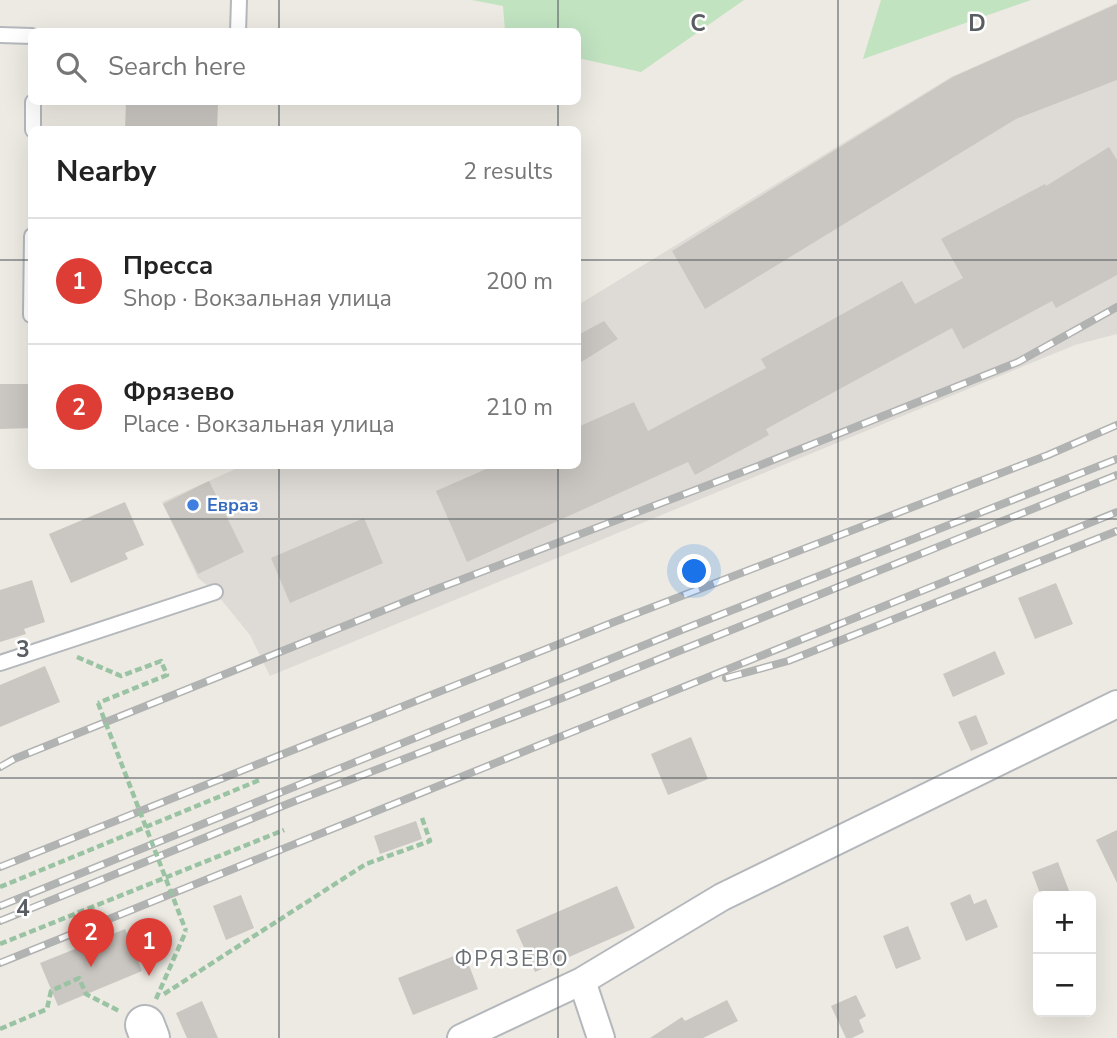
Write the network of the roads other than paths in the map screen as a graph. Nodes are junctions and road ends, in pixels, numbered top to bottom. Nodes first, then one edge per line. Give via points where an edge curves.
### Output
1 (239, 0) edge
2 (238, 28) edge
3 (0, 36) edge
4 (28, 36) edge
5 (33, 105) edge
6 (33, 126) edge
7 (215, 592) dead end
8 (0, 663) edge
9 (1117, 704) edge
10 (582, 981) junction
11 (461, 1038) edge
12 (601, 1038) edge

1 - 2 lane
3 - 4 lane
5 - 6 lane
7 - 8 lane
9 - 10 street via 722,897
10 - 11 street
10 - 12 street

